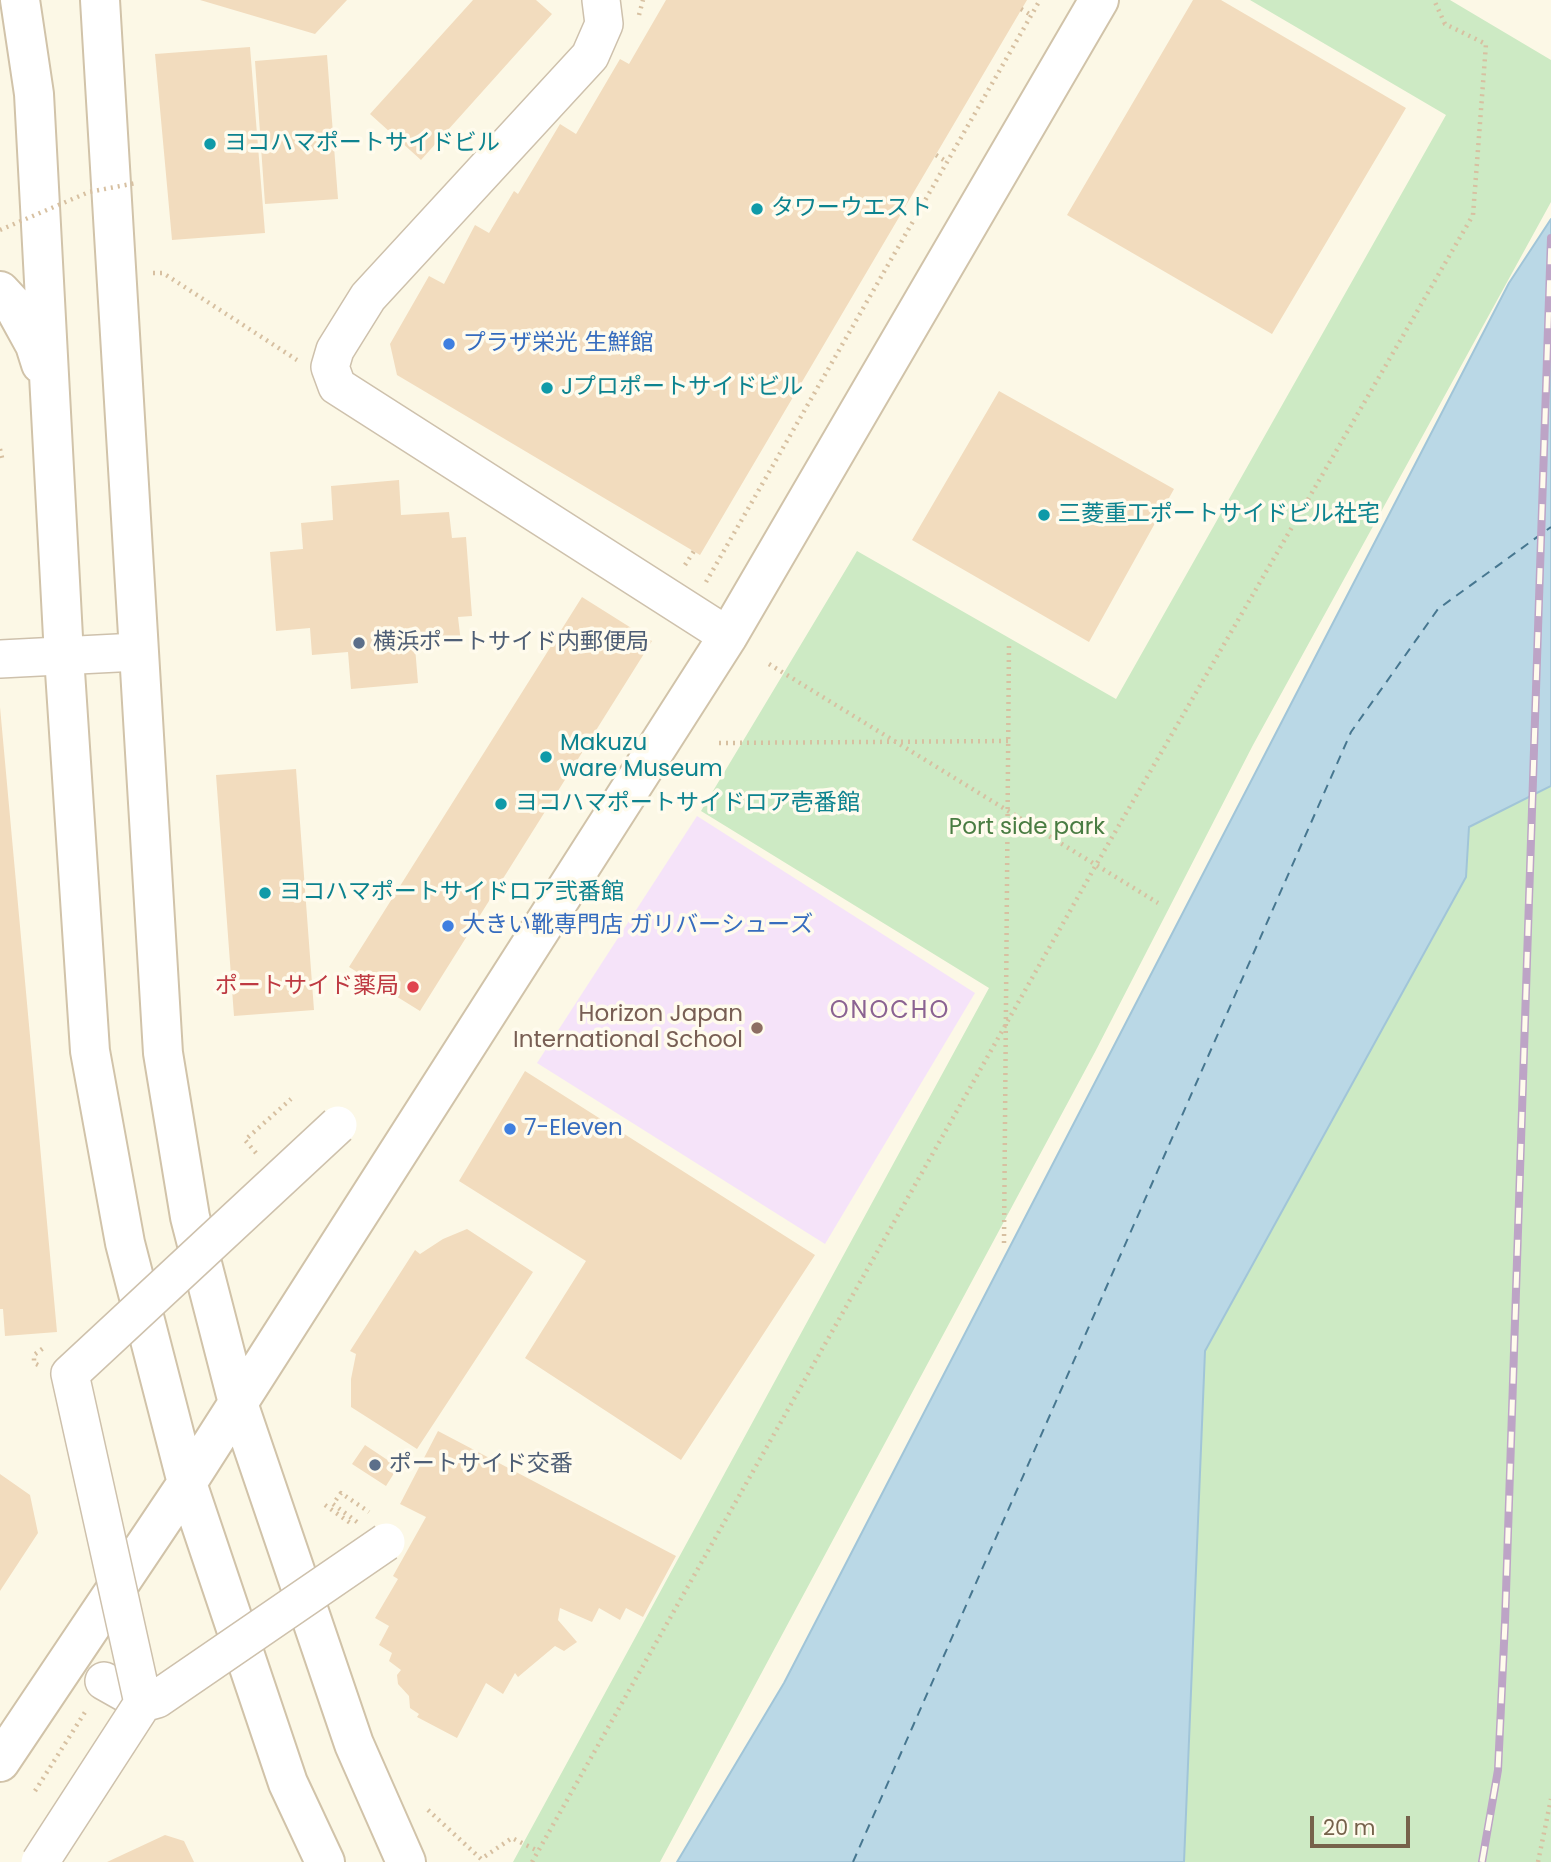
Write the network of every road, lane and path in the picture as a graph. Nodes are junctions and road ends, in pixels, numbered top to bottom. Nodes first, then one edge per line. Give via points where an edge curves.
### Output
1 (20, 0) edge
2 (100, 0) edge
3 (601, 0) edge
4 (643, 0) edge
5 (1040, 0) edge
6 (1099, 0) edge
7 (1434, 0) edge
8 (1021, 9) dead end
9 (1031, 15) junction
10 (638, 19) dead end
11 (936, 155) dead end
12 (947, 162) junction
13 (136, 183) dead end
14 (0, 230) edge
15 (145, 274) dead end
16 (0, 291) edge
17 (337, 386) junction
18 (50, 389) junction
19 (0, 449) edge
20 (3, 462) dead end
21 (694, 551) dead end
22 (673, 558) dead end
23 (685, 565) junction
24 (692, 570) dead end
25 (698, 577) dead end
26 (705, 585) junction
27 (701, 592) dead end
28 (728, 636) junction
29 (1009, 643) dead end
30 (137, 652) junction
31 (64, 656) junction
32 (0, 659) edge
33 (769, 664) dead end
34 (1008, 741) junction
35 (896, 743) junction
36 (719, 744) dead end
37 (1007, 811) junction
38 (1096, 865) junction
39 (1158, 903) dead end
40 (1006, 1024) junction
41 (291, 1099) dead end
42 (338, 1125) dead end
43 (259, 1156) dead end
44 (1004, 1243) dead end
45 (238, 1403) junction
46 (187, 1483) junction
47 (325, 1504) dead end
48 (369, 1527) junction
49 (104, 1681) joint
50 (143, 1703) junction
51 (0, 1762) edge
52 (36, 1791) dead end
53 (1551, 1799) edge
54 (428, 1810) dead end
55 (538, 1851) junction
56 (40, 1862) edge
57 (325, 1862) edge
58 (406, 1862) edge
59 (532, 1862) edge
60 (1538, 1862) edge

1 - 18 street via 34,94
2 - 30 street
3 - 17 street via 604,24 590,56 368,297 335,350 330,367
4 - 10 path
5 - 9 path
6 - 28 street
7 - 38 path via 1444,24 1486,44 1473,215
8 - 9 path
9 - 12 path
11 - 12 path
12 - 26 path
13 - 14 path, bridge via 89,192
15 - 17 path via 163,273
16 - 18 street via 35,345
17 - 28 street
18 - 31 street
19 - 20 path
21 - 23 path
22 - 23 path
23 - 24 path
25 - 26 path
26 - 27 path
28 - 45 street
29 - 34 path
30 - 31 street
30 - 45 street via 163,1053 190,1217
31 - 32 street
31 - 46 street via 90,1051 125,1243
33 - 35 path
34 - 35 path
34 - 37 path
35 - 36 path
35 - 37 path
37 - 38 path
37 - 40 path
38 - 39 path
38 - 40 path
40 - 44 path
40 - 55 path
41 - 43 path via 245,1140
42 - 50 street, bridge via 65,1370
45 - 46 street
45 - 58 street via 354,1744
46 - 51 street
46 - 57 street via 288,1783
47 - 48 path
48 - 48 path via 341,1493 333,1504
48 - 50 street, bridge via 157,1699
49 - 50 street
49 - 52 path
50 - 56 street, bridge
53 - 60 path
54 - 55 path via 481,1859 512,1838
55 - 59 path

